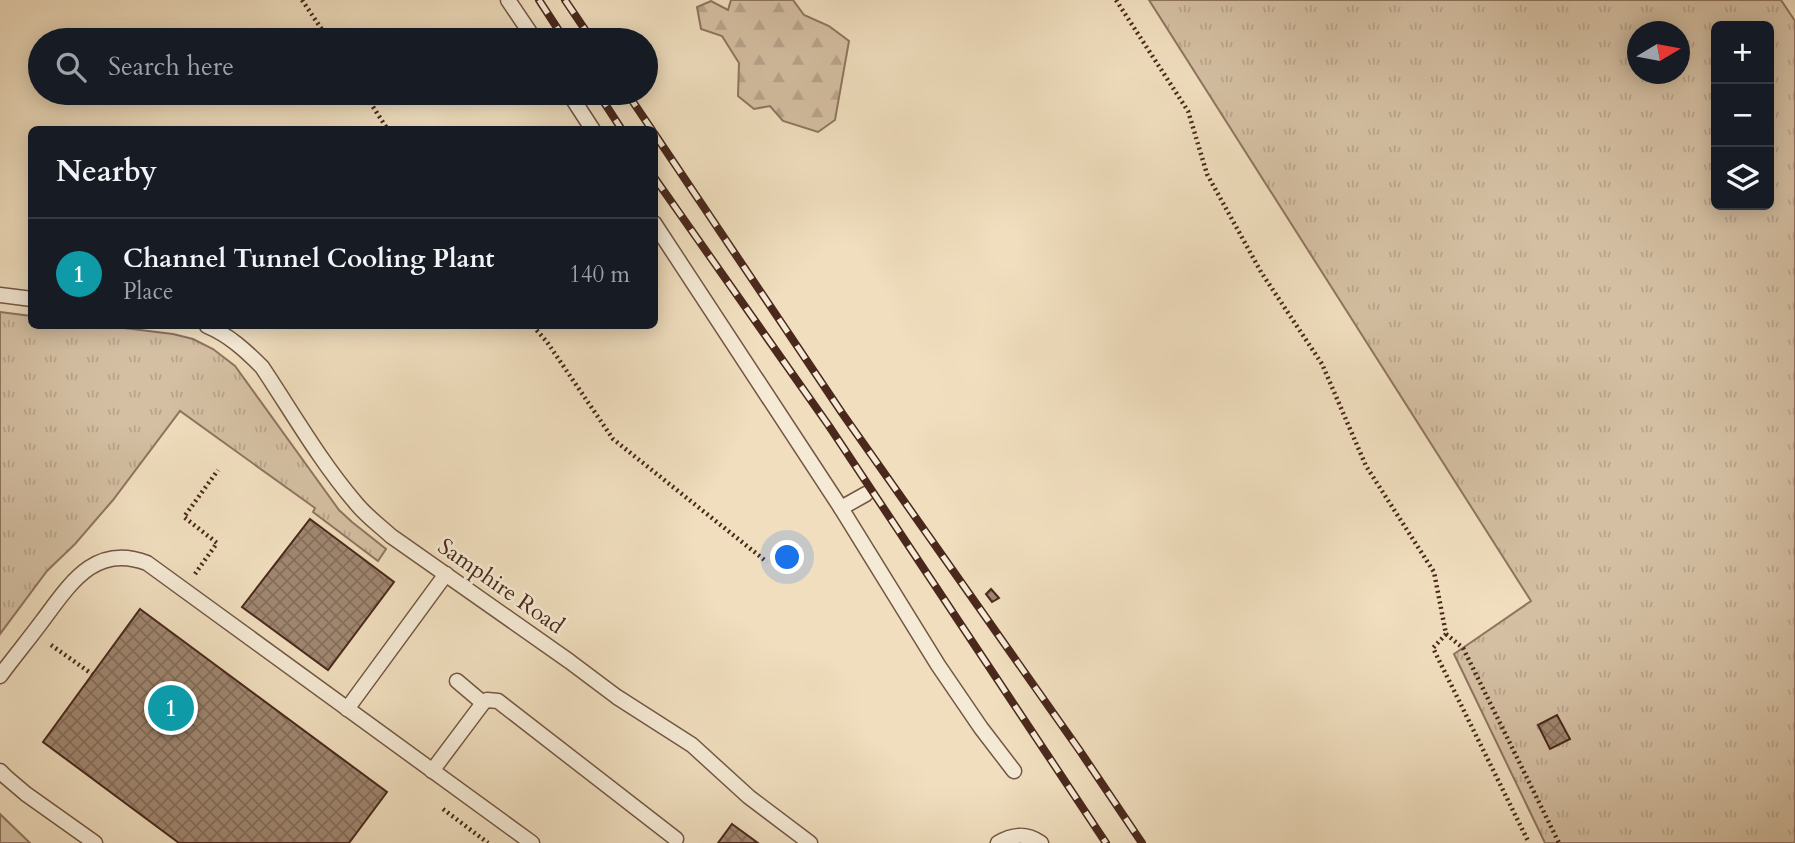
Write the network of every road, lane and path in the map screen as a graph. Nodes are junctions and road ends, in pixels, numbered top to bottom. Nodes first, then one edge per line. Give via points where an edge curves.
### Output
1 (302, 0) edge
2 (508, 0) edge
3 (1116, 0) edge
4 (321, 28) edge
5 (527, 28) edge
6 (372, 105) edge
7 (577, 105) edge
8 (385, 126) edge
9 (590, 126) edge
10 (658, 229) edge
11 (0, 295) edge
12 (28, 298) edge
13 (212, 329) edge
14 (536, 329) edge
15 (218, 470) dead end
16 (866, 494) dead end
17 (841, 508) junction
18 (767, 562) dead end
19 (446, 574) junction
20 (183, 590) junction
21 (33, 633) junction
22 (1446, 634) junction
23 (92, 674) dead end
24 (0, 676) edge
25 (457, 681) dead end
26 (483, 703) junction
27 (347, 709) junction
28 (0, 771) edge
29 (432, 771) junction
30 (1014, 771) dead end
31 (676, 839) dead end
32 (95, 843) edge
33 (532, 843) edge
34 (810, 843) edge
35 (998, 843) edge
36 (1041, 843) edge
37 (1529, 843) edge
38 (1559, 843) edge

1 - 4 path
2 - 5 lane
3 - 22 path via 1188,111 1207,174 1261,272 1322,364 1366,466 1434,572
6 - 8 path
7 - 9 lane
10 - 17 lane
11 - 12 lane
13 - 19 lane, Samphire Road via 262,368 357,504 391,536
14 - 18 path via 613,439
15 - 20 path via 184,517 217,543
16 - 17 lane
17 - 30 lane via 938,665
19 - 27 lane
19 - 34 lane, Samphire Road via 692,745
20 - 21 lane via 146,563 118,558 102,561 74,581
20 - 27 lane
21 - 23 path
21 - 24 lane
22 - 37 path via 1433,648
22 - 38 path via 1463,648
25 - 26 lane
26 - 29 lane
26 - 31 lane via 498,701
27 - 29 lane
28 - 32 lane
29 - 33 lane
35 - 36 lane via 1026,836

